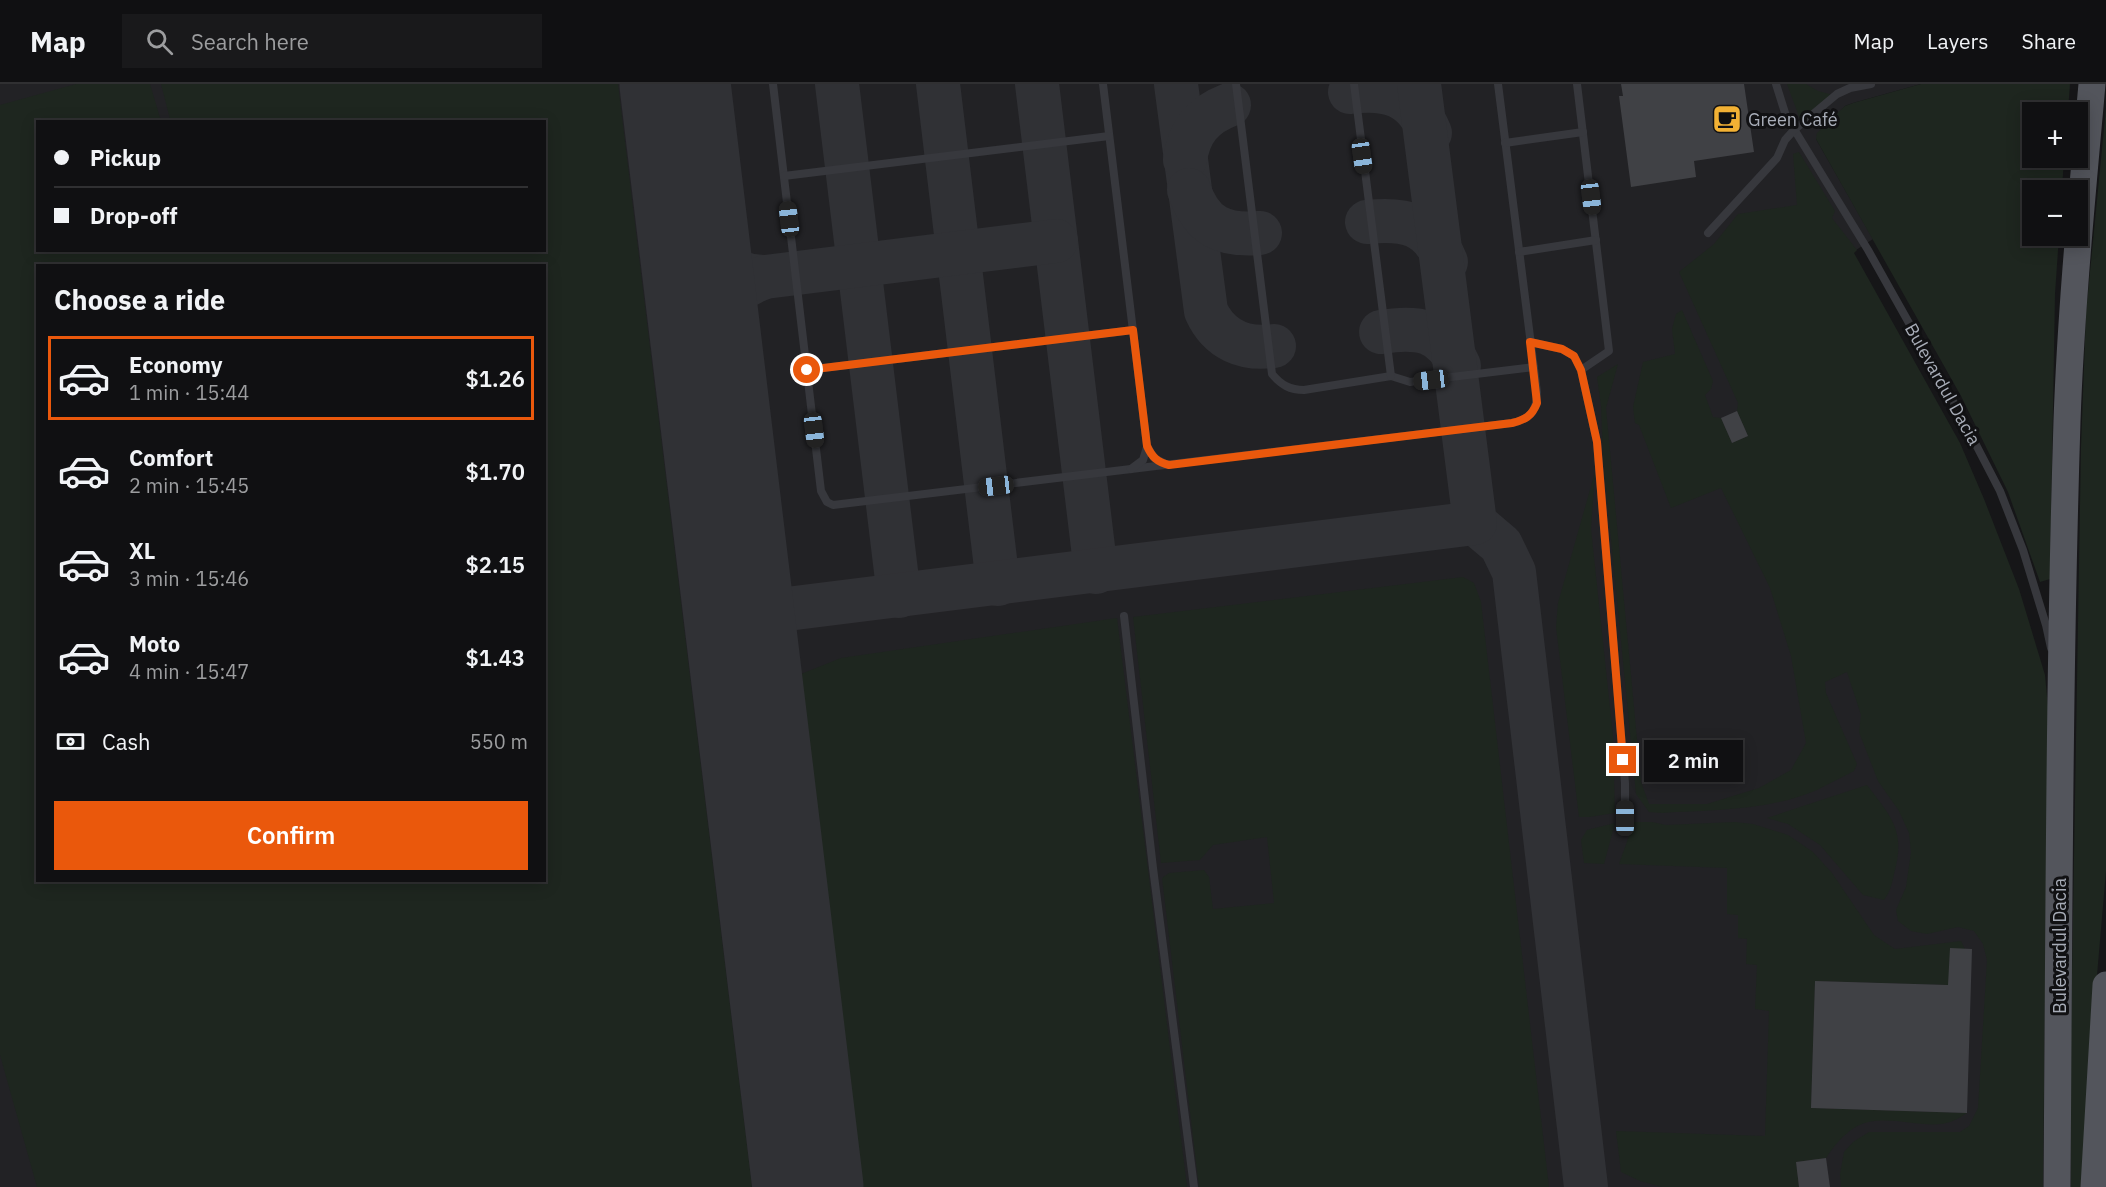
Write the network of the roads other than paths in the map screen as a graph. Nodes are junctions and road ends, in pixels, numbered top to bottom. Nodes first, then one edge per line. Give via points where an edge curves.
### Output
1 (773, 84) edge
2 (1102, 84) edge
3 (1236, 84) edge
4 (1354, 84) edge
5 (1498, 84) edge
6 (1577, 84) edge
7 (1776, 84) edge
8 (1871, 84) edge
9 (2092, 84) edge
10 (1794, 130) junction
11 (1583, 132) junction
12 (1109, 136) junction
13 (1505, 143) junction
14 (784, 176) junction
15 (1708, 234) dead end
16 (1596, 240) junction
17 (1519, 252) junction
18 (1133, 330) junction
19 (1530, 342) junction
20 (1534, 367) junction
21 (807, 370) junction
22 (1581, 370) junction
23 (1391, 376) junction
24 (1147, 446) junction
25 (1169, 465) junction
26 (1130, 470) junction
27 (1124, 616) dead end
28 (2062, 705) junction
29 (1625, 818) dead end
30 (2106, 985) edge
31 (1194, 1187) edge
32 (2057, 1187) edge
33 (2094, 1187) edge

1 - 14 lane
2 - 12 lane
3 - 23 lane via 1272,374 1278,382 1295,390
4 - 23 lane
5 - 13 lane
6 - 11 lane
7 - 10 lane, Bulevardul Dacia
8 - 10 lane via 1837,94
9 - 28 main road, Bulevardul Dacia via 2067,420
10 - 15 lane via 1777,158
10 - 28 lane, Bulevardul Dacia via 1868,250 2000,491 2046,625
11 - 13 lane
11 - 16 lane
12 - 14 lane
12 - 18 lane
13 - 17 lane
14 - 21 lane
16 - 17 lane
16 - 22 lane via 1609,351
17 - 19 lane
18 - 21 lane
18 - 24 lane
19 - 20 lane
19 - 22 lane via 1562,349 1574,356
20 - 23 lane via 1410,382
20 - 25 lane via 1537,403 1525,420
21 - 26 lane via 821,491 833,505
22 - 29 lane via 1597,442
24 - 25 lane via 1154,458
24 - 26 lane via 1143,460
25 - 26 lane
27 - 31 lane
28 - 32 main road, Bulevardul Dacia
30 - 33 main road

